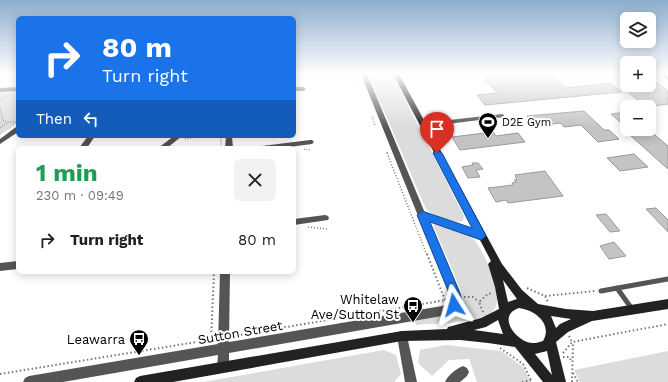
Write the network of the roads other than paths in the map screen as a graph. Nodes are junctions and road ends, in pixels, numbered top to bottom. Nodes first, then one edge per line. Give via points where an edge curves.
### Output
1 (367, 92) edge
2 (405, 92) edge
3 (502, 116) dead end
4 (423, 125) junction
5 (16, 130) edge
6 (180, 138) edge
7 (0, 142) edge
8 (310, 142) dead end
9 (166, 146) edge
10 (278, 146) edge
11 (422, 215) junction
12 (325, 218) dead end
13 (296, 222) edge
14 (481, 236) junction
15 (486, 246) junction
16 (16, 265) edge
17 (0, 267) edge
18 (225, 274) edge
19 (668, 279) edge
20 (617, 288) junction
21 (601, 291) road end
22 (668, 304) edge
23 (536, 308) junction
24 (633, 310) junction
25 (504, 312) junction
26 (593, 316) junction
27 (442, 333) junction
28 (402, 336) junction
29 (550, 341) junction
30 (518, 343) junction
31 (223, 344) junction
32 (223, 367) junction
33 (463, 372) dead end
34 (29, 382) edge
35 (140, 382) edge
36 (411, 382) edge
37 (451, 382) edge
38 (551, 382) edge
39 (560, 382) edge

1 - 11 street
2 - 4 main road
3 - 4 street
4 - 14 main road
5 - 7 street
6 - 9 street
8 - 10 street
11 - 14 street
11 - 31 street, Sutton Street via 454,293 454,305 442,311
12 - 13 street
14 - 15 main road
15 - 23 main road via 515,289
15 - 25 main road via 501,292
16 - 17 street
18 - 31 street
19 - 20 lane
20 - 21 lane
20 - 24 lane
22 - 24 main road
23 - 25 main road via 516,303
23 - 26 main road
23 - 29 main road via 549,322 552,333
24 - 26 main road
25 - 27 main road via 487,321
25 - 30 main road via 505,328
26 - 29 main road via 564,328
27 - 28 main road
27 - 30 main road via 495,337
28 - 32 main road
28 - 36 street
29 - 30 main road via 544,347 536,349
29 - 39 main road
30 - 38 main road
31 - 32 street
31 - 34 street, Sutton Street
32 - 35 main road
33 - 37 street

